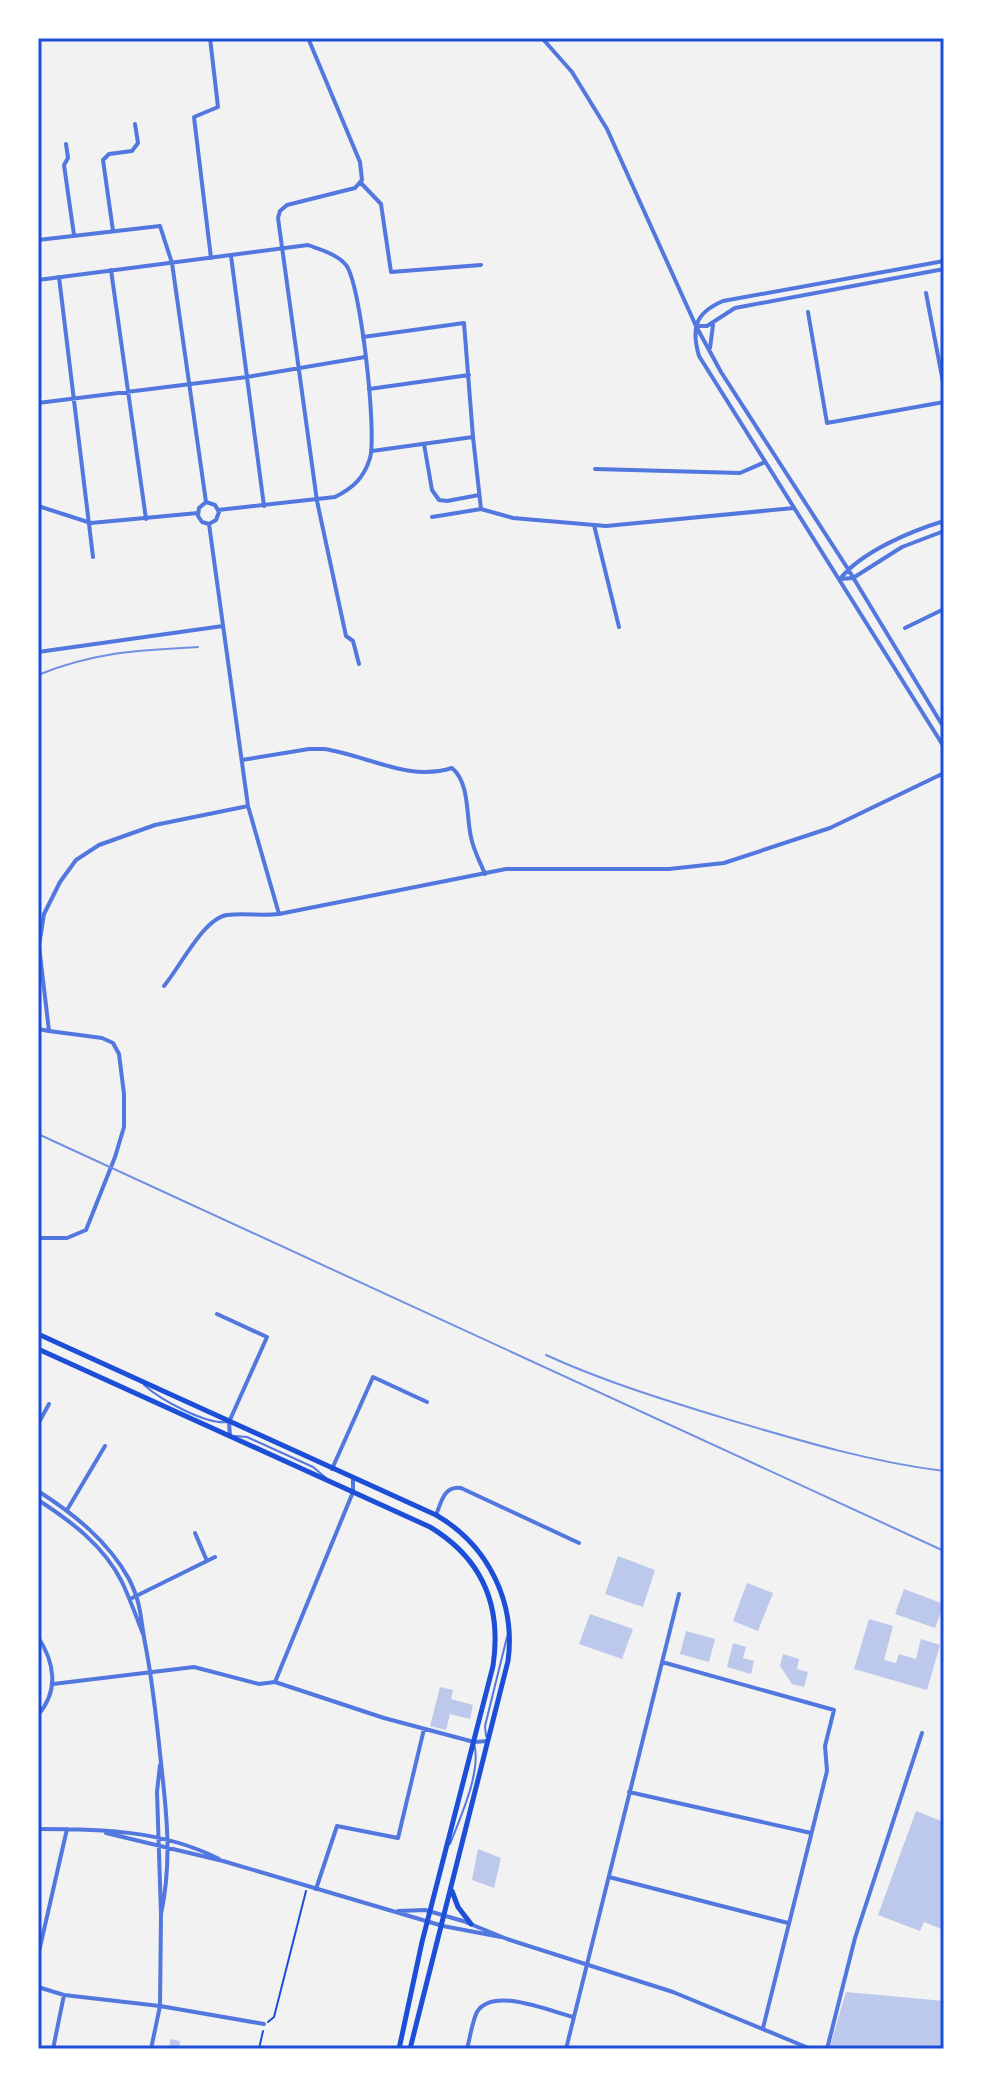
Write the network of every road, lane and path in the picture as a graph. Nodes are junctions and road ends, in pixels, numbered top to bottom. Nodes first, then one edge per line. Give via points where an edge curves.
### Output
1 (210, 38) edge
2 (308, 38) edge
3 (542, 38) edge
4 (135, 124) dead end
5 (66, 144) dead end
6 (360, 182) junction
7 (113, 231) junction
8 (74, 236) junction
9 (38, 240) edge
10 (283, 247) junction
11 (231, 256) junction
12 (211, 259) junction
13 (944, 261) edge
14 (172, 263) junction
15 (481, 265) dead end
16 (944, 269) edge
17 (111, 270) junction
18 (59, 277) junction
19 (38, 280) edge
20 (926, 293) dead end
21 (808, 312) dead end
22 (713, 322) junction
23 (696, 326) junction
24 (363, 337) junction
25 (711, 353) junction
26 (365, 357) junction
27 (299, 369) junction
28 (470, 375) junction
29 (247, 377) junction
30 (189, 384) junction
31 (944, 387) edge
32 (369, 389) junction
33 (129, 392) junction
34 (74, 400) junction
35 (944, 402) edge
36 (38, 403) edge
37 (473, 437) junction
38 (424, 444) junction
39 (372, 451) junction
40 (765, 462) junction
41 (595, 469) dead end
42 (479, 495) junction
43 (317, 501) junction
44 (206, 502) junction
45 (38, 506) edge
46 (264, 506) junction
47 (794, 508) junction
48 (481, 509) junction
49 (218, 510) junction
50 (198, 513) junction
51 (432, 517) dead end
52 (146, 519) junction
53 (944, 521) edge
54 (91, 523) junction
55 (209, 524) junction
56 (594, 525) junction
57 (944, 531) edge
58 (93, 557) dead end
59 (848, 569) junction
60 (853, 578) junction
61 (840, 579) junction
62 (944, 609) edge
63 (223, 626) junction
64 (619, 627) dead end
65 (905, 628) dead end
66 (38, 652) edge
67 (359, 664) dead end
68 (944, 728) edge
69 (944, 747) edge
70 (242, 760) junction
71 (944, 773) edge
72 (248, 806) junction
73 (485, 874) junction
74 (279, 914) junction
75 (164, 986) dead end
76 (38, 1029) edge
77 (49, 1031) junction
78 (38, 1238) edge
79 (217, 1314) dead end
80 (38, 1334) edge
81 (38, 1349) edge
82 (427, 1402) dead end
83 (49, 1404) dead end
84 (229, 1422) junction
85 (38, 1424) edge
86 (230, 1437) junction
87 (105, 1446) dead end
88 (332, 1469) junction
89 (353, 1478) junction
90 (38, 1491) edge
91 (353, 1492) junction
92 (38, 1500) edge
93 (67, 1510) junction
94 (436, 1515) junction
95 (195, 1533) dead end
96 (579, 1543) dead end
97 (215, 1557) dead end
98 (207, 1561) junction
99 (679, 1594) dead end
100 (136, 1595) junction
101 (130, 1599) junction
102 (144, 1636) junction
103 (38, 1637) edge
104 (662, 1662) junction
105 (151, 1672) junction
106 (275, 1682) junction
107 (53, 1684) junction
108 (38, 1715) edge
109 (424, 1729) junction
110 (922, 1733) dead end
111 (488, 1741) junction
112 (474, 1742) junction
113 (161, 1759) junction
114 (629, 1792) junction
115 (38, 1829) edge
116 (67, 1829) junction
117 (106, 1833) junction
118 (811, 1833) junction
119 (159, 1837) junction
120 (168, 1839) junction
121 (160, 1847) junction
122 (169, 1850) junction
123 (223, 1861) junction
124 (608, 1877) junction
125 (307, 1886) junction
126 (451, 1888) junction
127 (316, 1889) junction
128 (398, 1911) junction
129 (430, 1911) junction
130 (161, 1914) junction
131 (446, 1915) junction
132 (427, 1922) junction
133 (788, 1923) junction
134 (471, 1924) junction
135 (443, 1926) junction
136 (507, 1939) junction
137 (38, 1956) edge
138 (587, 1965) junction
139 (38, 1987) edge
140 (64, 1995) junction
141 (160, 2006) junction
142 (573, 2017) junction
143 (264, 2024) junction
144 (763, 2028) junction
145 (53, 2049) edge
146 (151, 2049) edge
147 (259, 2049) edge
148 (399, 2049) edge
149 (410, 2049) edge
150 (467, 2049) edge
151 (566, 2049) edge
152 (811, 2049) edge
153 (827, 2049) edge

1 - 12 street via 218,107 194,117
2 - 6 street via 360,162
3 - 23 street via 572,72 607,129
4 - 7 street via 138,143 132,151 103,160
5 - 8 street
6 - 10 street via 355,188 287,205 278,218
6 - 15 street via 381,204 391,272
7 - 8 street
7 - 14 street via 160,226
8 - 9 street
10 - 11 street
10 - 24 street via 308,245 347,265
10 - 27 street
11 - 12 street
11 - 29 street
12 - 14 street
13 - 23 street via 723,301 705,311
14 - 17 street
14 - 30 street
16 - 22 street via 735,308
17 - 18 street
17 - 33 street
18 - 19 street
18 - 34 street
20 - 31 street
21 - 35 street via 827,423
22 - 23 street
22 - 25 street
23 - 25 street
23 - 40 street via 699,356
24 - 26 street
24 - 28 street via 464,323
25 - 59 street
26 - 27 street
26 - 32 street
27 - 29 street
27 - 43 street
28 - 32 street
28 - 37 street
29 - 30 street
29 - 46 street
30 - 33 street
30 - 44 street
32 - 39 street
33 - 34 street
33 - 52 street
34 - 36 street
34 - 54 street
37 - 38 street
37 - 42 street
38 - 39 street
38 - 42 street via 432,490 439,500
39 - 43 street via 363,477 351,490
40 - 41 street via 740,473
40 - 47 street
42 - 48 street
43 - 46 street
43 - 67 street via 346,636 353,641
44 - 49 street
44 - 50 street
45 - 54 street
46 - 49 street
47 - 56 street
47 - 61 street
48 - 51 street
48 - 56 street via 513,518
49 - 55 street via 218,518
50 - 52 street
50 - 55 street
52 - 54 street
53 - 59 street via 897,539
54 - 58 street
55 - 63 street
56 - 64 street
57 - 60 street via 902,547
59 - 60 street
59 - 61 street
60 - 61 street
60 - 68 street
61 - 69 street
62 - 65 street
63 - 66 street
63 - 70 street
70 - 72 street
70 - 73 street via 324,749 419,774 452,768 465,793 471,839
71 - 73 street via 830,828 724,863 669,869 506,869
72 - 74 street
72 - 77 street via 155,825 99,845 76,860 44,914 39,946
73 - 74 street
74 - 75 street via 219,917 202,929
76 - 77 street
77 - 78 street via 113,1043 119,1054 125,1120 86,1230 67,1238
79 - 84 street via 267,1337
80 - 84 main road
81 - 86 main road
82 - 88 street via 373,1377
83 - 85 street
84 - 86 street
84 - 88 main road
86 - 91 main road
87 - 93 street
88 - 89 main road
89 - 91 street
89 - 94 main road
90 - 93 street
91 - 106 street
91 - 112 main road via 443,1535 484,1583 494,1614 496,1646
92 - 101 street via 91,1540
93 - 100 street via 105,1545
94 - 96 street via 448,1490 461,1488
94 - 111 main road via 484,1558 504,1598 508,1661
95 - 98 street
97 - 98 street
98 - 100 street
99 - 104 street
100 - 101 street
100 - 102 street
101 - 102 street
102 - 105 street
103 - 107 street via 48,1655
104 - 114 street
104 - 118 street via 834,1710 825,1746 827,1771
105 - 106 street via 194,1667 259,1684
105 - 107 street
105 - 113 street
106 - 109 street
107 - 108 street
109 - 112 street
109 - 127 street via 398,1838 337,1826
110 - 153 street via 855,1938
111 - 112 street
111 - 126 main road
112 - 129 main road
113 - 119 street
113 - 120 street
114 - 118 street
114 - 124 street
115 - 116 street
116 - 117 street
116 - 137 street
117 - 119 street
117 - 121 street
118 - 133 street
119 - 120 street
119 - 121 street
120 - 122 street
120 - 123 street
121 - 122 street
121 - 130 street
122 - 123 street
122 - 130 street
123 - 125 street
124 - 133 street
124 - 138 street
125 - 127 street
125 - 143 path via 274,2017
126 - 131 main road
126 - 134 main road
127 - 128 street
128 - 129 street
128 - 132 street
129 - 131 street
129 - 132 main road
130 - 141 street
131 - 134 street
131 - 135 main road
132 - 135 street
132 - 148 main road
133 - 144 street
134 - 136 street
135 - 136 street
135 - 149 main road
136 - 138 street
138 - 142 street
138 - 144 street
139 - 140 street
140 - 141 street
140 - 145 street
141 - 143 street
141 - 146 street
142 - 150 street via 500,1998 487,2000 477,2012
142 - 151 street
143 - 147 path
144 - 152 street

